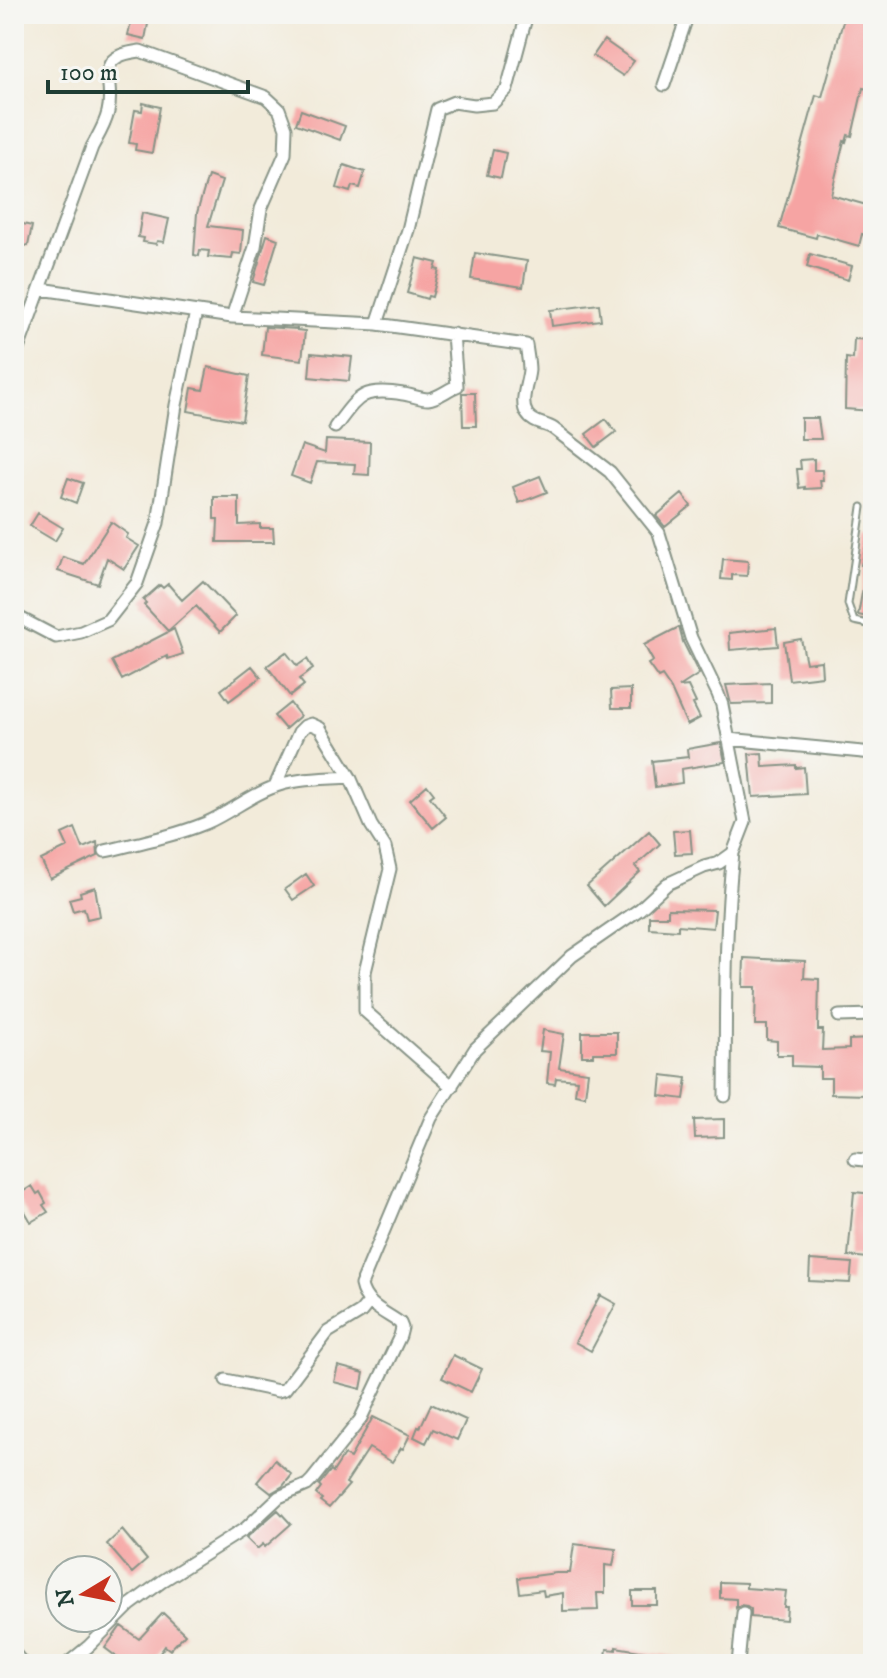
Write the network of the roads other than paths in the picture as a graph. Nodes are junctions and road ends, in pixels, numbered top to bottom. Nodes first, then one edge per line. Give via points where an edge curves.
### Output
1 (527, 14) edge
2 (688, 14) edge
3 (664, 85) dead end
4 (41, 289) junction
5 (196, 312) junction
6 (232, 317) junction
7 (377, 324) junction
8 (453, 334) junction
9 (14, 360) edge
10 (335, 427) dead end
11 (862, 507) dead end
12 (14, 615) edge
13 (873, 625) edge
14 (728, 739) junction
15 (873, 753) edge
16 (350, 777) junction
17 (275, 786) junction
18 (105, 851) dead end
19 (733, 853) junction
20 (873, 1015) edge
21 (839, 1016) dead end
22 (452, 1087) junction
23 (725, 1096) dead end
24 (855, 1159) dead end
25 (873, 1161) edge
26 (369, 1302) junction
27 (226, 1380) dead end
28 (743, 1613) dead end
29 (14, 1653) edge
30 (23, 1664) edge
31 (67, 1664) edge
32 (738, 1664) edge

1 - 7 street via 507,89 493,103 454,102 437,109 408,230
2 - 3 street
4 - 5 street
4 - 6 street via 104,126 111,61 140,51 266,97 279,109 286,128 285,154 261,209 255,247
4 - 9 street
5 - 6 street
5 - 12 street via 158,523 137,583 108,620 81,632 56,637
6 - 7 street
7 - 8 street
8 - 10 street via 457,386 426,399 386,391 364,394
8 - 14 street via 526,345 527,414 610,472 659,533 691,638 718,694
11 - 13 lane via 848,604 854,621
14 - 15 street
14 - 19 street via 745,822
16 - 17 street
16 - 17 street via 320,728 311,724 299,732
16 - 22 street via 385,847 390,869 365,972 365,1011
17 - 18 street via 206,823
19 - 22 street via 667,884 572,956 475,1049
19 - 23 street
20 - 21 street
22 - 26 street via 431,1118 361,1285
24 - 25 street
26 - 27 street via 328,1332 285,1389
26 - 31 street via 402,1328 360,1420 330,1459 307,1485 279,1497 246,1528 130,1605
28 - 32 street
29 - 30 street

